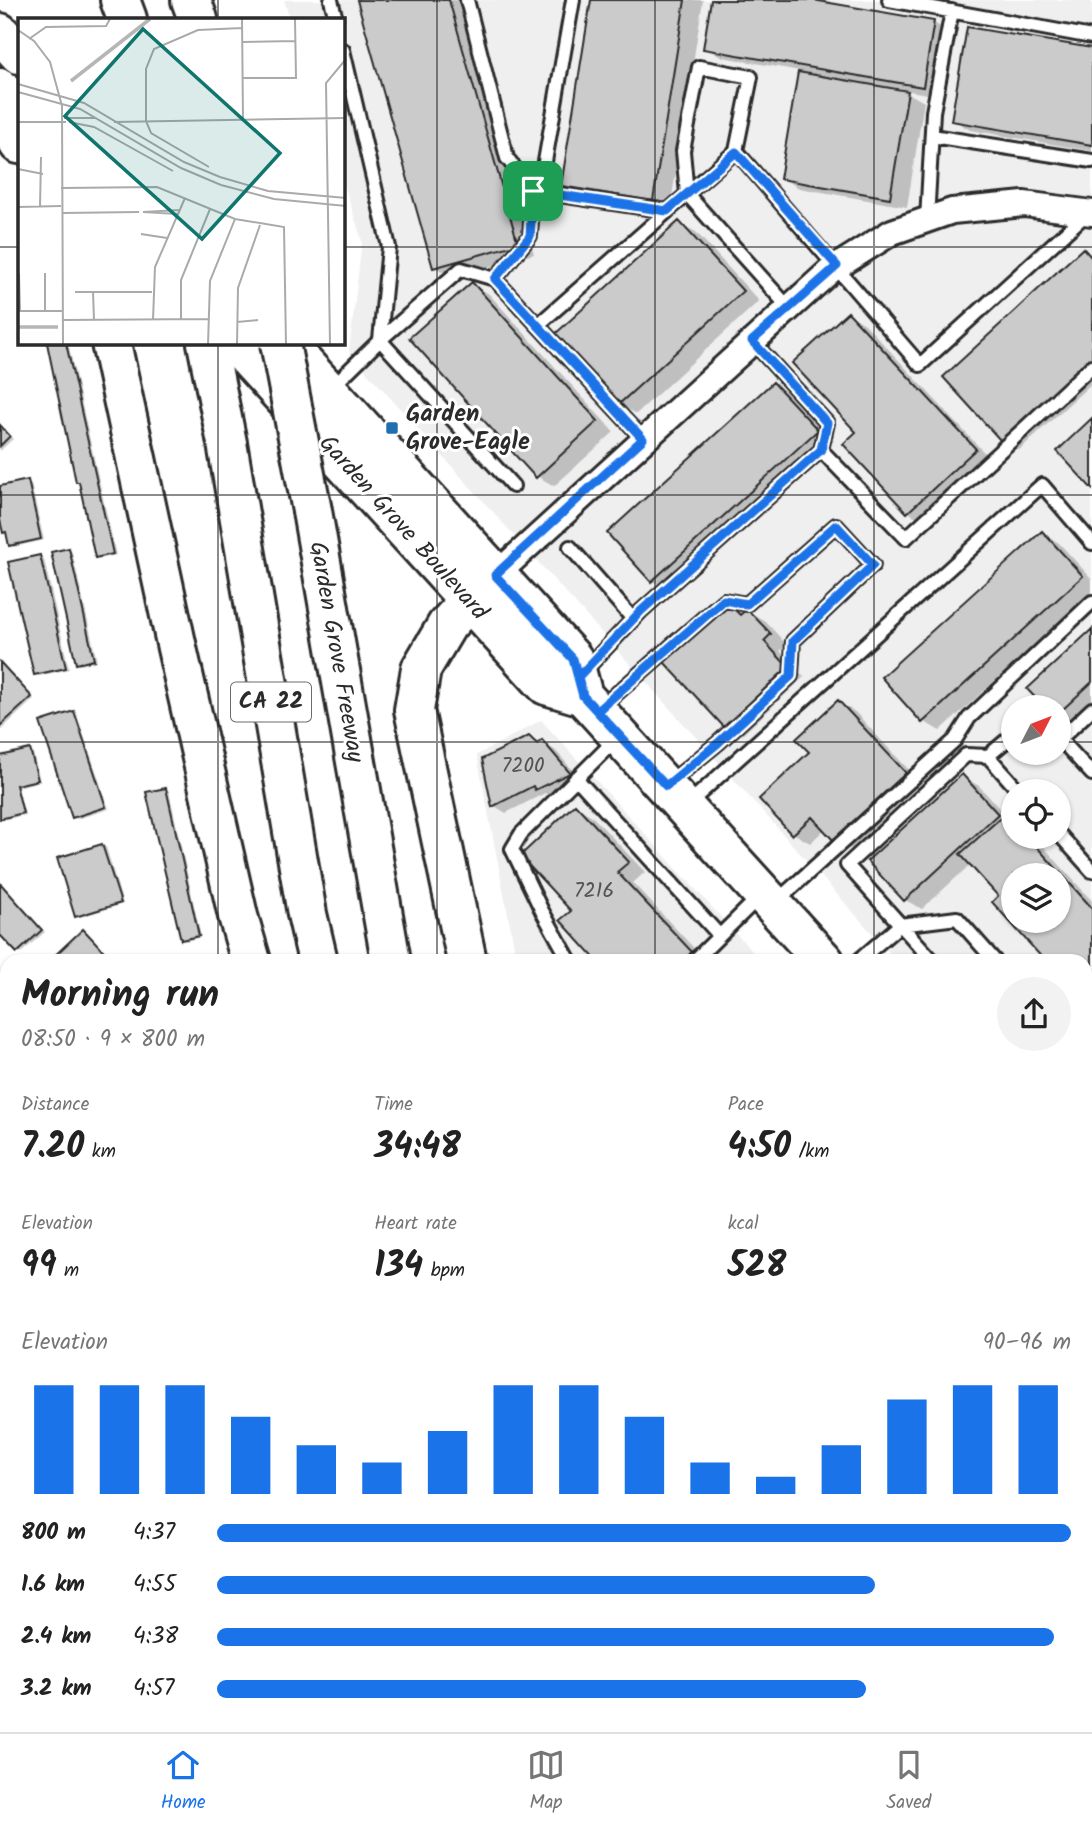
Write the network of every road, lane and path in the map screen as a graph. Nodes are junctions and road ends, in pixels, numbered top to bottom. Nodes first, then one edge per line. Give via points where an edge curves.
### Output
1 (120, 0) edge
2 (191, 0) edge
3 (331, 0) edge
4 (467, 0) edge
5 (573, 0) edge
6 (889, 0) edge
7 (952, 11) junction
8 (127, 18) edge
9 (198, 18) edge
10 (336, 18) edge
11 (0, 33) edge
12 (1092, 37) edge
13 (18, 53) edge
14 (345, 59) edge
15 (0, 88) edge
16 (18, 108) edge
17 (0, 112) edge
18 (932, 136) junction
19 (18, 142) edge
20 (736, 152) junction
21 (1092, 160) edge
22 (533, 191) junction
23 (687, 194) junction
24 (667, 211) junction
25 (1090, 213) edge
26 (927, 220) junction
27 (837, 266) junction
28 (495, 279) junction
29 (789, 308) junction
30 (537, 325) junction
31 (380, 340) junction
32 (752, 341) junction
33 (111, 345) edge
34 (207, 345) edge
35 (236, 345) edge
36 (282, 345) edge
37 (284, 345) edge
38 (1092, 366) edge
39 (328, 391) junction
40 (643, 439) junction
41 (821, 450) junction
42 (513, 486) dead end
43 (1092, 543) edge
44 (570, 547) dead end
45 (482, 588) junction
46 (1092, 602) edge
47 (633, 619) junction
48 (594, 705) junction
49 (1091, 713) edge
50 (1071, 729) edge
51 (1001, 745) edge
52 (1071, 752) edge
53 (988, 756) junction
54 (1092, 774) edge
55 (576, 778) junction
56 (1008, 779) edge
57 (675, 797) junction
58 (1071, 847) edge
59 (1092, 871) edge
60 (768, 899) junction
61 (900, 925) junction
62 (719, 935) junction
63 (249, 954) edge
64 (316, 954) edge
65 (390, 954) edge
66 (466, 954) edge
67 (566, 954) edge
68 (701, 954) edge
69 (818, 954) edge
70 (866, 954) edge
71 (927, 954) edge
72 (989, 954) edge

1 - 8 main road
2 - 9 main road
3 - 10 lane
4 - 22 lane via 507,158
5 - 22 lane via 543,173
6 - 7 lane
7 - 12 lane
7 - 18 lane
11 - 13 main road
14 - 31 lane via 389,247
15 - 16 main road
17 - 19 main road
18 - 21 lane
18 - 26 lane
20 - 23 lane
20 - 23 lane via 751,76 699,67 683,151
20 - 27 lane
22 - 24 lane
22 - 28 lane via 530,236
23 - 24 lane
23 - 29 lane
24 - 30 lane
25 - 26 street via 1024,204 952,211
25 - 27 lane via 920,365
26 - 27 street via 892,232
27 - 29 street
28 - 30 lane
28 - 31 lane via 461,268
29 - 32 street
30 - 40 lane
31 - 39 lane
31 - 42 lane
32 - 40 street
32 - 41 lane via 827,423
33 - 63 main road
34 - 64 main road, CA 22
35 - 45 main road, Garden Grove Boulevard
36 - 65 main road, Garden Grove Freeway / CA 22, bridge
37 - 39 main road, Garden Grove Boulevard
38 - 41 lane via 906,538
39 - 45 main road, Garden Grove Boulevard
40 - 45 street
41 - 47 lane
43 - 57 lane via 1042,485
44 - 47 lane
45 - 48 main road, Garden Grove Boulevard via 546,685
45 - 66 main road via 447,625 421,669 414,710
46 - 60 lane via 969,718 955,740
47 - 48 lane
48 - 55 lane
48 - 57 main road
48 - 57 lane via 724,600 747,604 836,525 873,565 793,641 791,676 718,743
49 - 50 lane
51 - 53 lane
52 - 54 lane
53 - 56 lane
53 - 61 lane via 965,755 847,865
55 - 62 lane
55 - 67 lane via 512,849
57 - 60 main road
58 - 59 lane
60 - 62 lane
60 - 69 main road
61 - 70 lane
61 - 71 lane
61 - 72 lane via 957,918
62 - 68 lane

